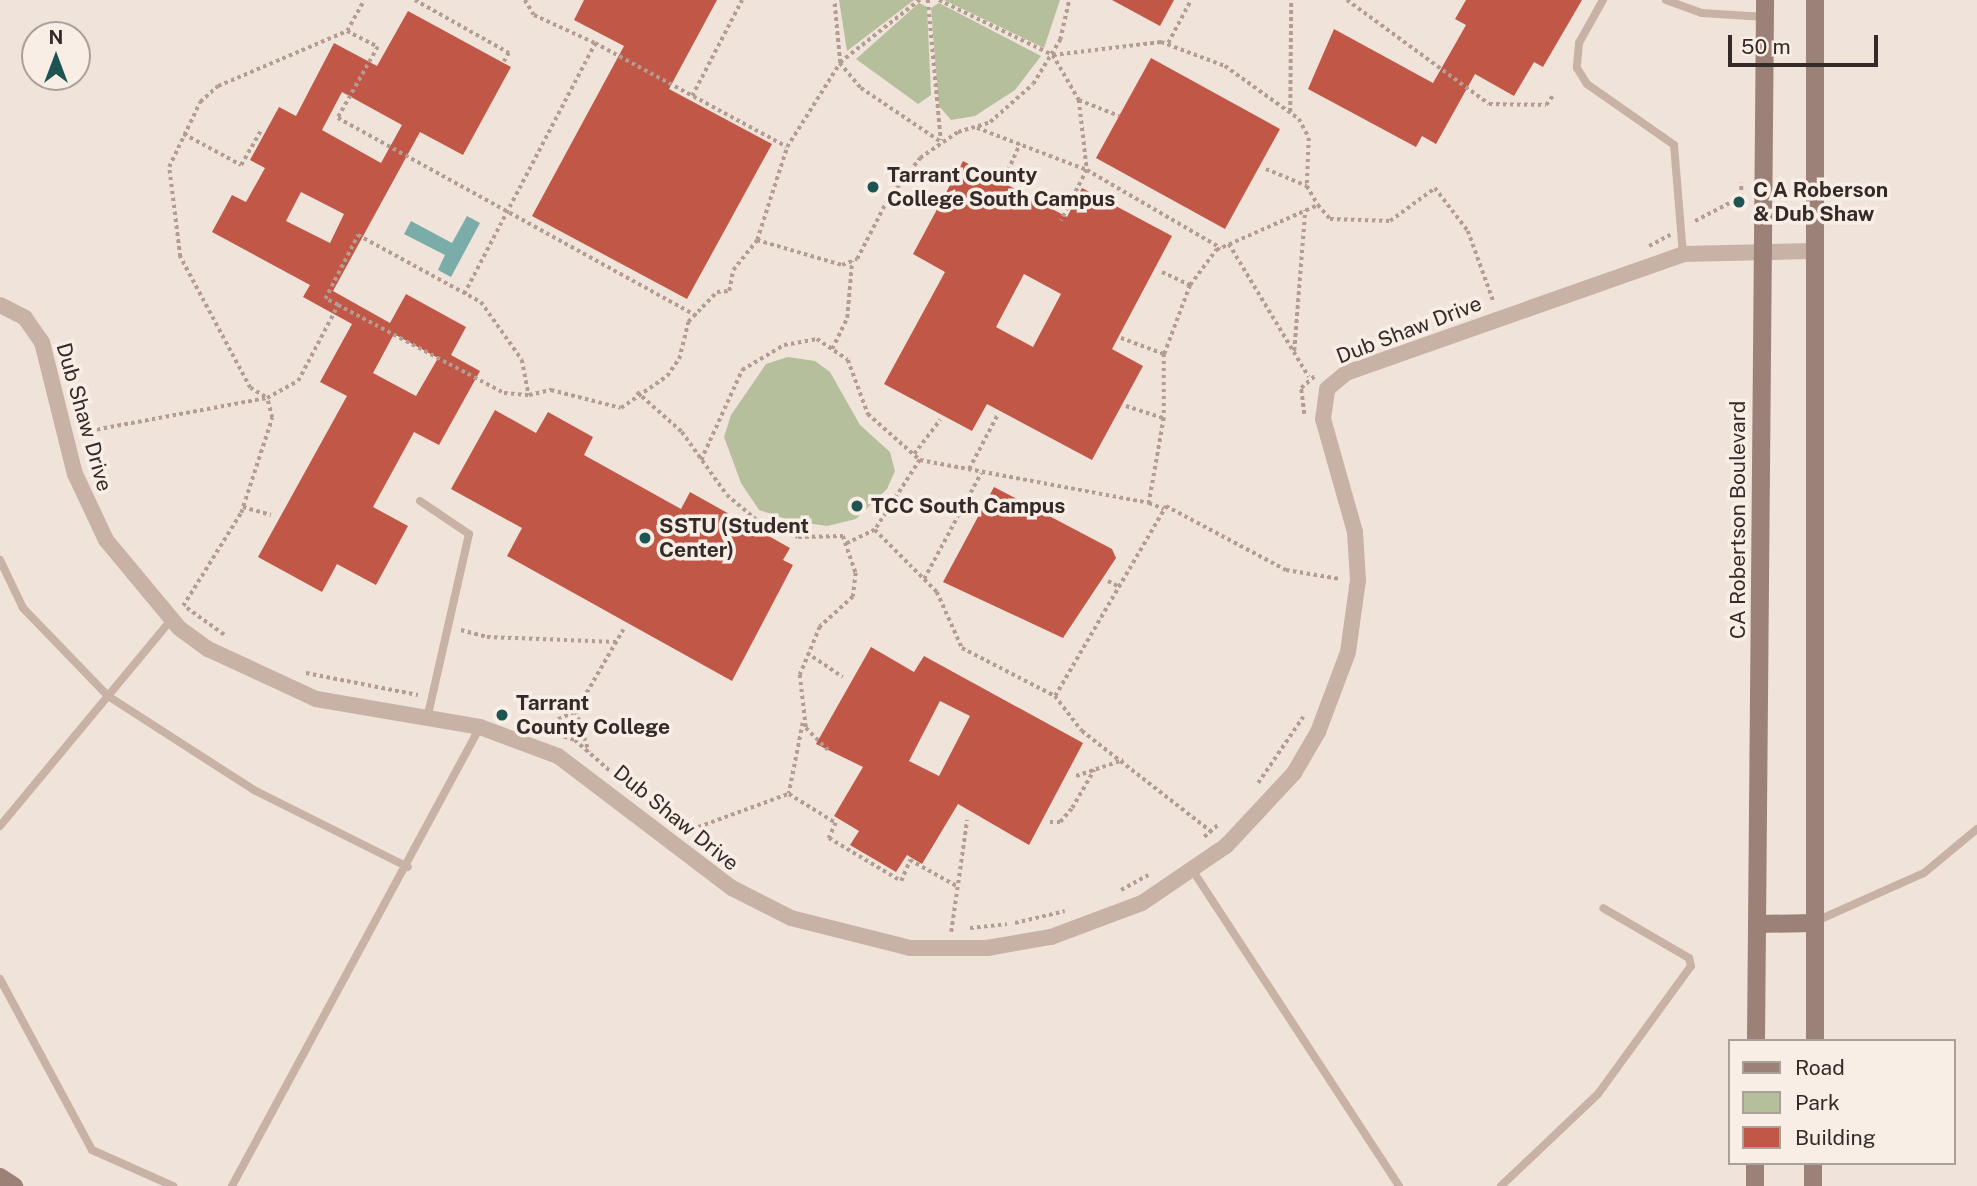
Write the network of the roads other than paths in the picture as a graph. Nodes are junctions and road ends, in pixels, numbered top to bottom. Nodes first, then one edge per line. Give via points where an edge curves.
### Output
1 (1603, 0) edge
2 (1666, 0) edge
3 (1815, 0) edge
4 (1765, 9) edge
5 (1762, 249) junction
6 (1814, 251) junction
7 (1683, 254) junction
8 (0, 305) edge
9 (420, 501) dead end
10 (0, 560) edge
11 (172, 620) junction
12 (108, 696) junction
13 (430, 707) junction
14 (480, 727) junction
15 (0, 811) edge
16 (7, 817) junction
17 (0, 826) edge
18 (1977, 830) edge
19 (408, 867) junction
20 (1193, 871) junction
21 (1603, 908) dead end
22 (1814, 923) junction
23 (1758, 924) junction
24 (0, 979) edge
25 (1756, 1039) edge
26 (1815, 1039) edge
27 (1755, 1165) edge
28 (1813, 1165) edge
29 (0, 1177) edge
30 (14, 1186) edge
31 (173, 1186) edge
32 (232, 1186) edge
33 (1399, 1186) edge
34 (1501, 1186) edge
35 (1755, 1186) edge
36 (1813, 1186) edge

1 - 7 lane via 1579,43 1577,68 1587,84 1674,145
2 - 4 lane via 1702,13
3 - 6 street
4 - 5 street, CA Robertson Boulevard
5 - 6 street, Dub Shaw Drive
5 - 7 street, Dub Shaw Drive
5 - 23 street, CA Robertson Boulevard
6 - 22 street
7 - 20 street, Dub Shaw Drive via 1324,381 1323,419 1355,532 1358,580 1348,653 1318,732 1294,773 1226,846
8 - 11 street, Dub Shaw Drive via 25,318 41,342 75,474 106,540
9 - 13 lane via 469,534
10 - 12 lane via 23,608
11 - 12 lane
11 - 13 street, Dub Shaw Drive via 220,657 281,687
12 - 16 lane
12 - 19 lane via 254,790
13 - 14 street, Dub Shaw Drive
14 - 19 lane
14 - 20 street, Dub Shaw Drive via 558,756 623,800 732,888 791,918 848,937 950,948 1051,937 1099,922
15 - 16 lane
16 - 17 lane
18 - 22 lane via 1924,873
19 - 32 lane
20 - 33 lane
21 - 34 lane via 1689,958 1691,966 1598,1094
22 - 23 street
22 - 26 street
23 - 25 street, CA Robertson Boulevard
24 - 31 lane via 92,1150
27 - 35 street
28 - 36 street
29 - 30 street

